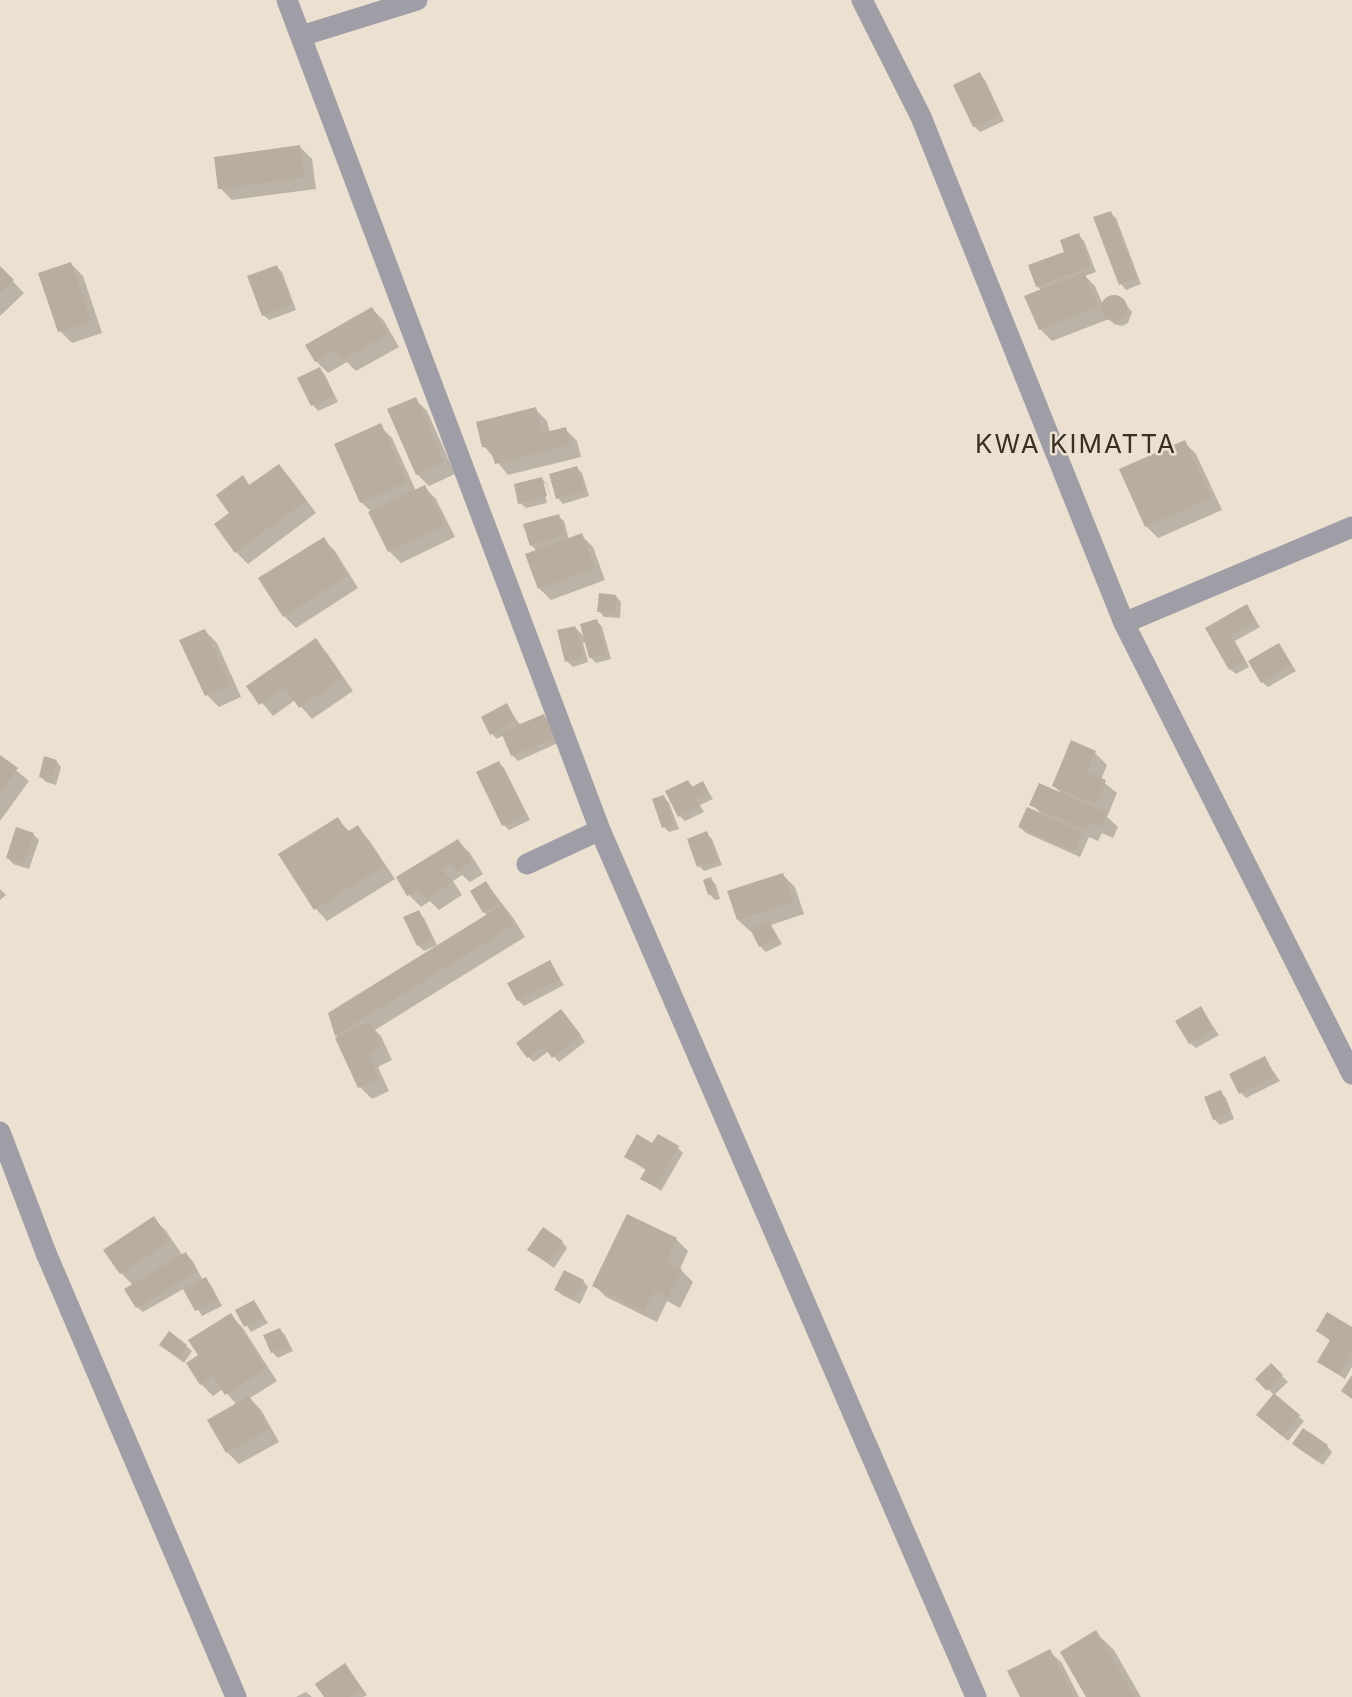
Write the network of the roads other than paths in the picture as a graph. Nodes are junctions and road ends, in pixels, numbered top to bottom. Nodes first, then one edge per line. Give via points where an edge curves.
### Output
1 (287, 0) edge
2 (417, 0) edge
3 (862, 0) edge
4 (301, 36) junction
5 (1352, 527) edge
6 (1124, 623) junction
7 (600, 830) junction
8 (527, 864) dead end
9 (1352, 1074) edge
10 (0, 1132) edge
11 (236, 1697) edge
12 (976, 1697) edge

1 - 4 street
2 - 4 street
3 - 6 street via 921,117
4 - 7 street
5 - 6 street
6 - 9 street
7 - 8 street
7 - 12 street
10 - 11 street via 46,1253

